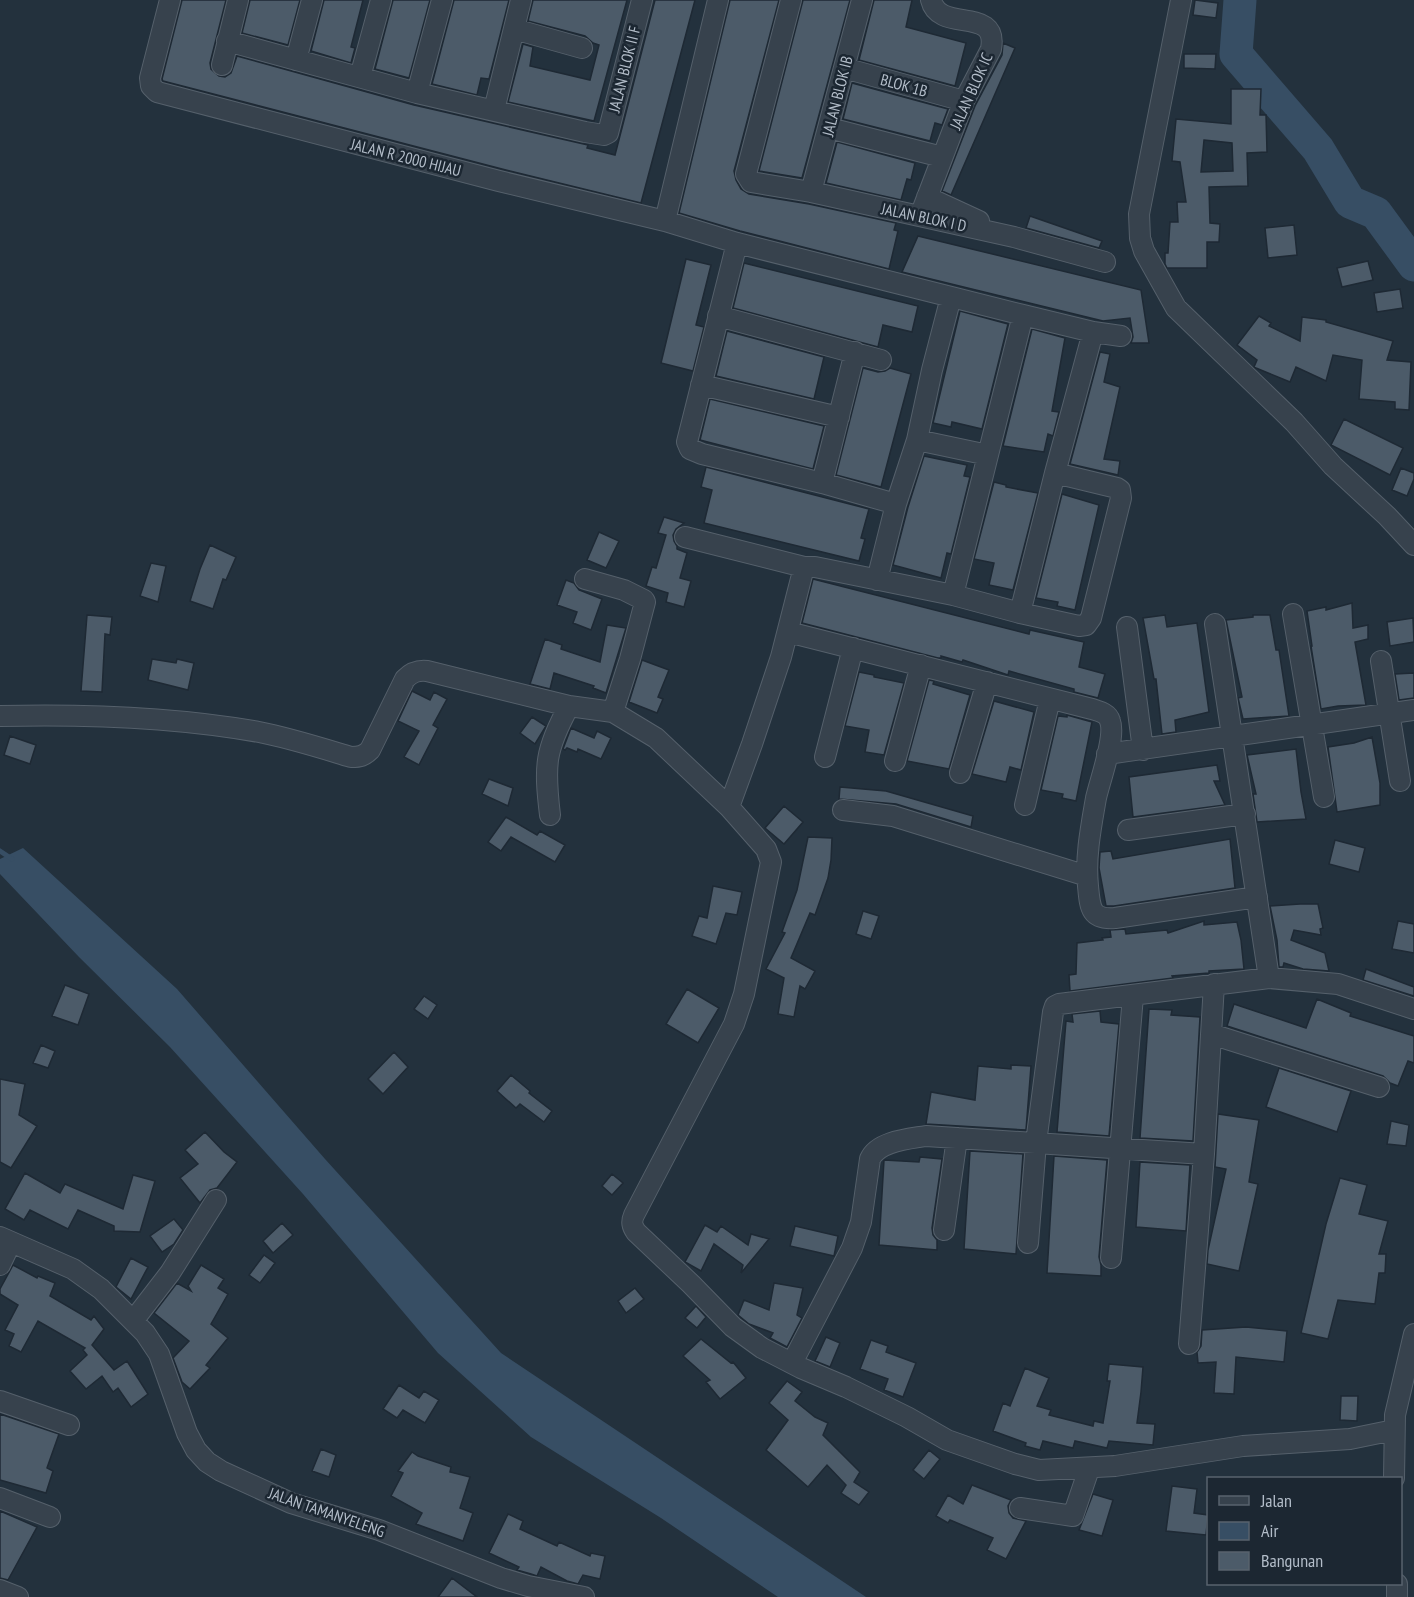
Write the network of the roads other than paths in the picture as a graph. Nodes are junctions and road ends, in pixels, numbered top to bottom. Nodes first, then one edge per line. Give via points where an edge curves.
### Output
1 (170, 0) edge
2 (238, 0) edge
3 (312, 0) edge
4 (381, 0) edge
5 (442, 0) edge
6 (521, 0) edge
7 (718, 0) edge
8 (791, 0) edge
9 (862, 0) edge
10 (931, 0) edge
11 (1181, 0) edge
12 (635, 2) edge
13 (514, 29) junction
14 (227, 41) junction
15 (582, 48) dead end
16 (296, 60) junction
17 (222, 65) dead end
18 (844, 68) junction
19 (360, 77) junction
20 (417, 93) junction
21 (964, 101) junction
22 (494, 110) junction
23 (829, 128) junction
24 (942, 157) junction
25 (811, 192) junction
26 (927, 197) junction
27 (920, 216) junction
28 (665, 221) junction
29 (1014, 237) junction
30 (737, 243) junction
31 (1105, 262) dead end
32 (951, 297) junction
33 (1023, 315) junction
34 (718, 316) junction
35 (1093, 332) junction
36 (1121, 336) dead end
37 (855, 352) junction
38 (881, 360) dead end
39 (701, 386) junction
40 (839, 417) junction
41 (917, 440) junction
42 (988, 455) junction
43 (1054, 473) junction
44 (822, 483) junction
45 (896, 504) junction
46 (686, 537) dead end
47 (1414, 545) edge
48 (804, 567) junction
49 (585, 579) dead end
50 (877, 580) junction
51 (953, 595) junction
52 (1020, 613) junction
53 (1293, 614) dead end
54 (1215, 624) dead end
55 (1127, 627) dead end
56 (788, 632) junction
57 (854, 648) junction
58 (1381, 661) dead end
59 (921, 665) junction
60 (987, 682) junction
61 (1050, 699) junction
62 (569, 706) junction
63 (1414, 710) edge
64 (613, 712) junction
65 (1389, 713) junction
66 (0, 716) edge
67 (1312, 725) junction
68 (1234, 737) junction
69 (1143, 750) junction
70 (1107, 754) junction
71 (825, 757) dead end
72 (895, 761) dead end
73 (960, 773) dead end
74 (1400, 781) dead end
75 (1324, 797) dead end
76 (1025, 805) dead end
77 (729, 807) junction
78 (843, 810) dead end
79 (1245, 814) junction
80 (550, 815) dead end
81 (1128, 830) dead end
82 (1087, 876) junction
83 (1257, 897) junction
84 (1269, 978) junction
85 (1214, 984) junction
86 (1132, 996) junction
87 (1414, 1009) edge
88 (1212, 1035) junction
89 (1379, 1087) dead end
90 (957, 1138) junction
91 (1036, 1143) junction
92 (1121, 1148) junction
93 (1204, 1154) junction
94 (216, 1200) dead end
95 (944, 1230) dead end
96 (6, 1239) edge
97 (1028, 1243) dead end
98 (1111, 1258) dead end
99 (0, 1265) edge
100 (133, 1321) junction
101 (1414, 1334) edge
102 (1189, 1344) dead end
103 (792, 1363) junction
104 (0, 1401) edge
105 (69, 1425) dead end
106 (1394, 1430) junction
107 (1089, 1469) junction
108 (1394, 1477) edge
109 (0, 1498) edge
110 (1020, 1508) dead end
111 (50, 1517) dead end
112 (0, 1590) edge
113 (18, 1597) edge
114 (584, 1597) edge

1 - 28 street, JALAN R 2000 HIJAU via 150,78 157,92
2 - 14 street
3 - 16 street
4 - 19 street
5 - 20 street
6 - 13 street
7 - 28 street
8 - 25 street, JALAN BLOK I D via 746,174 756,184
9 - 18 street, JALAN BLOK IB
10 - 21 street, JALAN BLOK IC via 941,15 980,25 992,35 991,49
11 - 47 street via 1139,214 1144,251 1176,308
12 - 22 street, JALAN BLOK II F via 608,133
13 - 15 street
13 - 22 street
14 - 16 street
14 - 17 street
16 - 19 street
18 - 21 street, BLOK 1B
18 - 23 street, JALAN BLOK IB
19 - 20 street
20 - 22 street
21 - 24 street, JALAN BLOK IC
23 - 24 street
23 - 25 street, JALAN BLOK IB
24 - 26 street, JALAN BLOK IC
25 - 27 street, JALAN BLOK I D
26 - 27 street, JALAN BLOK IC
26 - 29 street
27 - 29 street, JALAN BLOK I D
28 - 30 street, JALAN R 2000 HIJAU
29 - 31 street, JALAN BLOK I D
30 - 32 street, JALAN R 2000 HIJAU
30 - 34 street
32 - 33 street, JALAN R 2000 HIJAU
32 - 41 street
33 - 35 street, JALAN R 2000 HIJAU
33 - 42 street
34 - 37 street
34 - 39 street
35 - 36 street, JALAN R 2000 HIJAU
35 - 43 street
37 - 38 street
37 - 40 street
39 - 40 street
39 - 44 street via 687,442 690,449
40 - 44 street
41 - 42 street
41 - 45 street
42 - 51 street
43 - 52 street
43 - 52 street via 1117,488 1121,495 1119,509 1089,622 1079,626
44 - 45 street
45 - 50 street
46 - 48 street
48 - 50 street
48 - 56 street
49 - 64 street via 624,590 645,602
50 - 51 street
51 - 52 street
53 - 67 street
54 - 68 street
55 - 69 street
56 - 57 street
56 - 77 street
57 - 59 street
57 - 71 street
58 - 65 street
59 - 60 street
59 - 72 street
60 - 61 street
60 - 73 street
61 - 70 street via 1108,716 1111,732
61 - 76 street
62 - 64 street
62 - 66 street via 420,670 405,679 370,750 351,757 260,732 208,725 110,716
62 - 80 street via 549,747 546,771
63 - 65 street
64 - 77 street via 656,738
65 - 67 street
65 - 74 street
67 - 68 street
67 - 75 street
68 - 69 street
68 - 79 street
69 - 70 street
70 - 82 street via 1087,853
77 - 103 street via 766,849 771,862 744,994 734,1024 632,1221 636,1232 733,1327
78 - 82 street via 893,816
79 - 81 street
79 - 83 street
82 - 83 street via 1089,905 1102,918
83 - 84 street
84 - 85 street
84 - 87 street via 1338,984
85 - 86 street
85 - 88 street
86 - 91 street via 1055,1006
86 - 92 street
88 - 89 street
88 - 93 street
90 - 91 street
90 - 95 street
90 - 103 street via 926,1136 903,1140 872,1153 861,1222 852,1248
91 - 92 street
91 - 97 street
92 - 93 street
92 - 98 street
93 - 102 street
94 - 100 street via 170,1273
96 - 99 street
96 - 100 street, JALAN TAMANYELENG via 73,1269
100 - 114 street, JALAN TAMANYELENG via 159,1354 196,1450 220,1472 291,1503 379,1530 501,1578
101 - 106 street via 1397,1400
103 - 107 street via 947,1440 1001,1460 1039,1470
104 - 105 street
106 - 107 street via 1350,1439 1243,1446
106 - 108 street
107 - 110 street via 1073,1516
109 - 111 street
112 - 113 street

